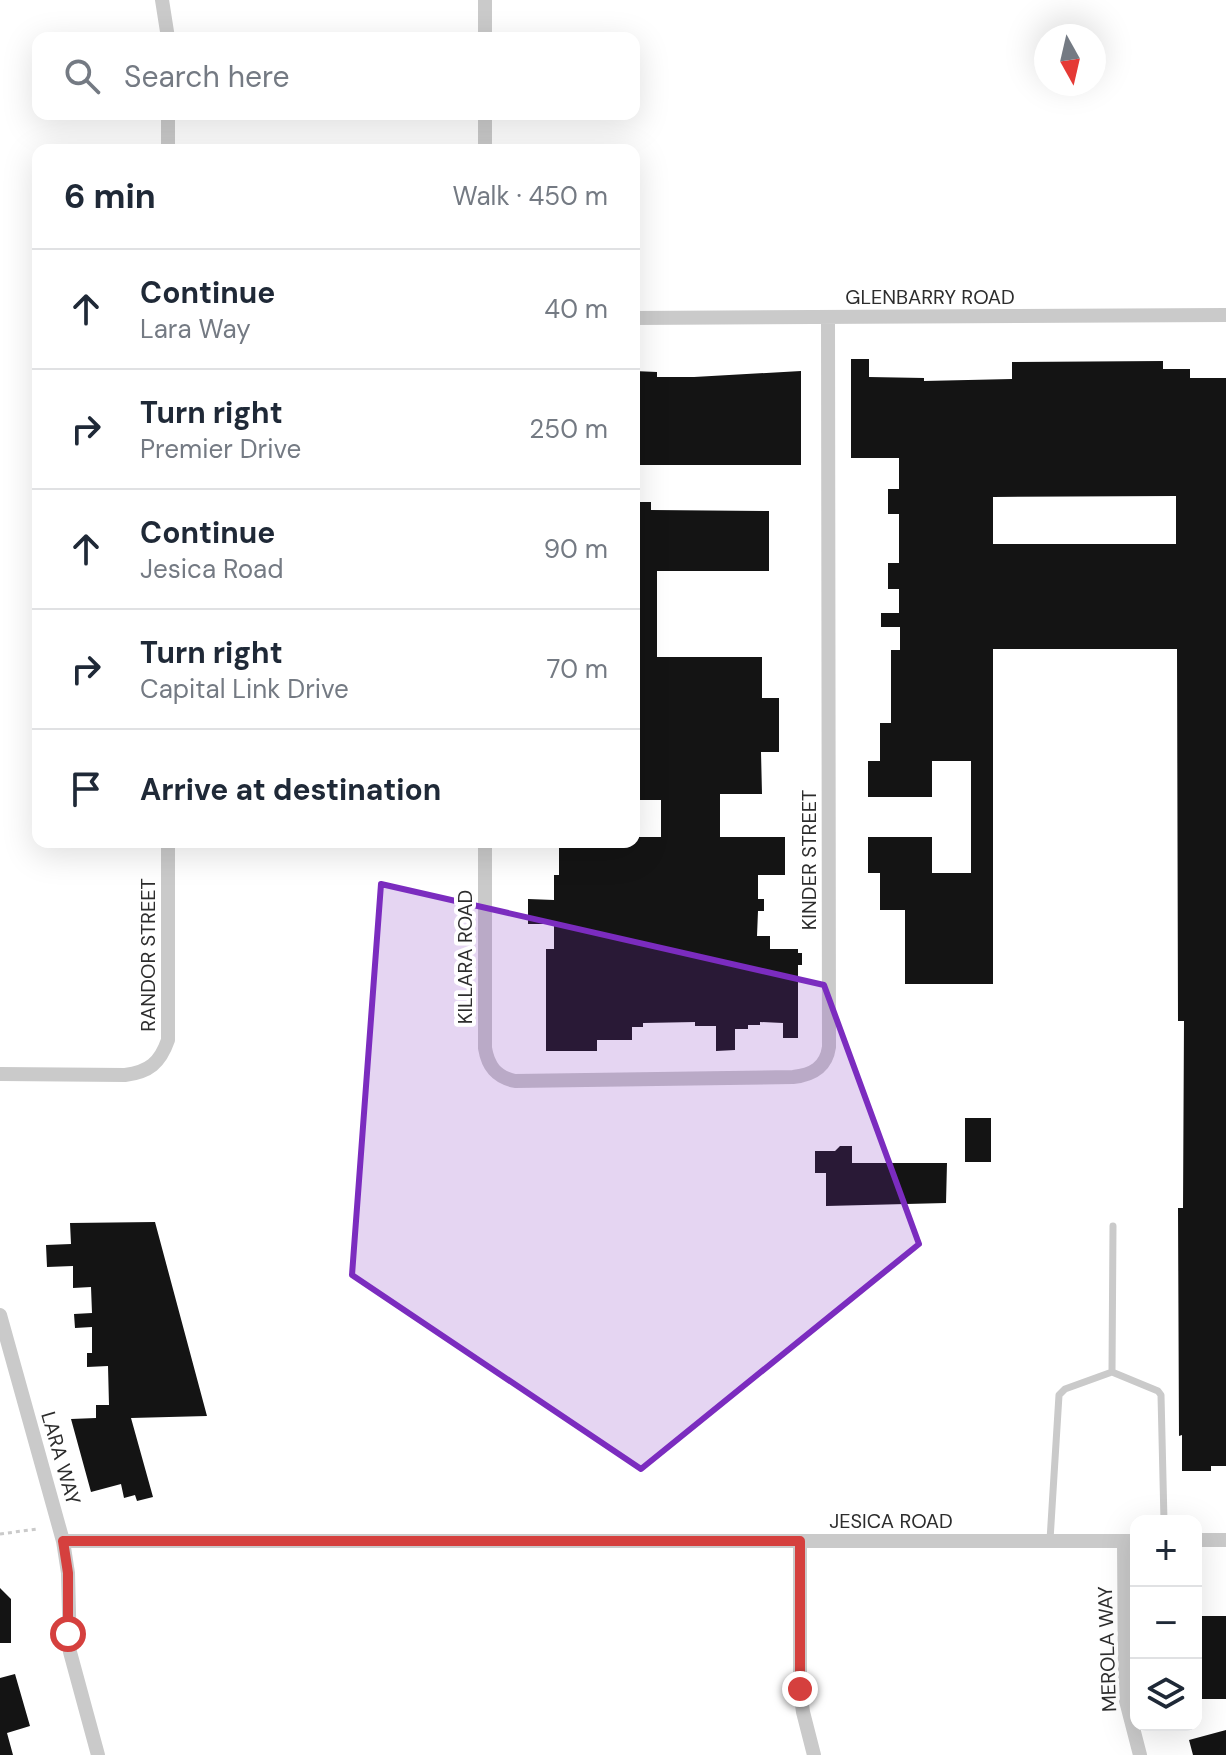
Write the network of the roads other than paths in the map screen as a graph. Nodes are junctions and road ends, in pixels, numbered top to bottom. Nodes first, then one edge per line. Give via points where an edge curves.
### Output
1 (162, 0) edge
2 (485, 0) edge
3 (167, 32) edge
4 (485, 32) edge
5 (168, 120) edge
6 (485, 120) edge
7 (168, 144) edge
8 (485, 144) edge
9 (1226, 315) edge
10 (828, 317) junction
11 (640, 318) edge
12 (168, 848) edge
13 (485, 848) edge
14 (494, 1070) joint
15 (0, 1074) edge
16 (1113, 1226) dead end
17 (0, 1315) edge
18 (1112, 1372) junction
19 (1164, 1515) edge
20 (1202, 1540) edge
21 (1226, 1540) edge
22 (63, 1541) junction
23 (800, 1541) junction
24 (1050, 1541) junction
25 (1130, 1541) edge
26 (98, 1755) edge
27 (814, 1755) edge
28 (1140, 1755) edge

1 - 3 street
2 - 4 street
5 - 7 street
6 - 8 street
9 - 10 street, GLENBARRY ROAD
10 - 11 street, GLENBARRY ROAD
10 - 14 street, KINDER STREET via 825,1063 793,1077 515,1081
12 - 15 street, RANDOR STREET via 168,1040 155,1064 143,1073 125,1075
13 - 14 street, KILLARA ROAD via 485,1048
16 - 18 lane
17 - 22 street, LARA WAY
18 - 19 lane via 1161,1395
18 - 24 lane via 1059,1395
20 - 21 street
22 - 23 street, JESICA ROAD
22 - 26 street, LARA WAY via 70,1652
23 - 24 street, JESICA ROAD
23 - 27 street via 801,1701
24 - 25 street, JESICA ROAD
25 - 28 street, MEROLA WAY via 1125,1697

